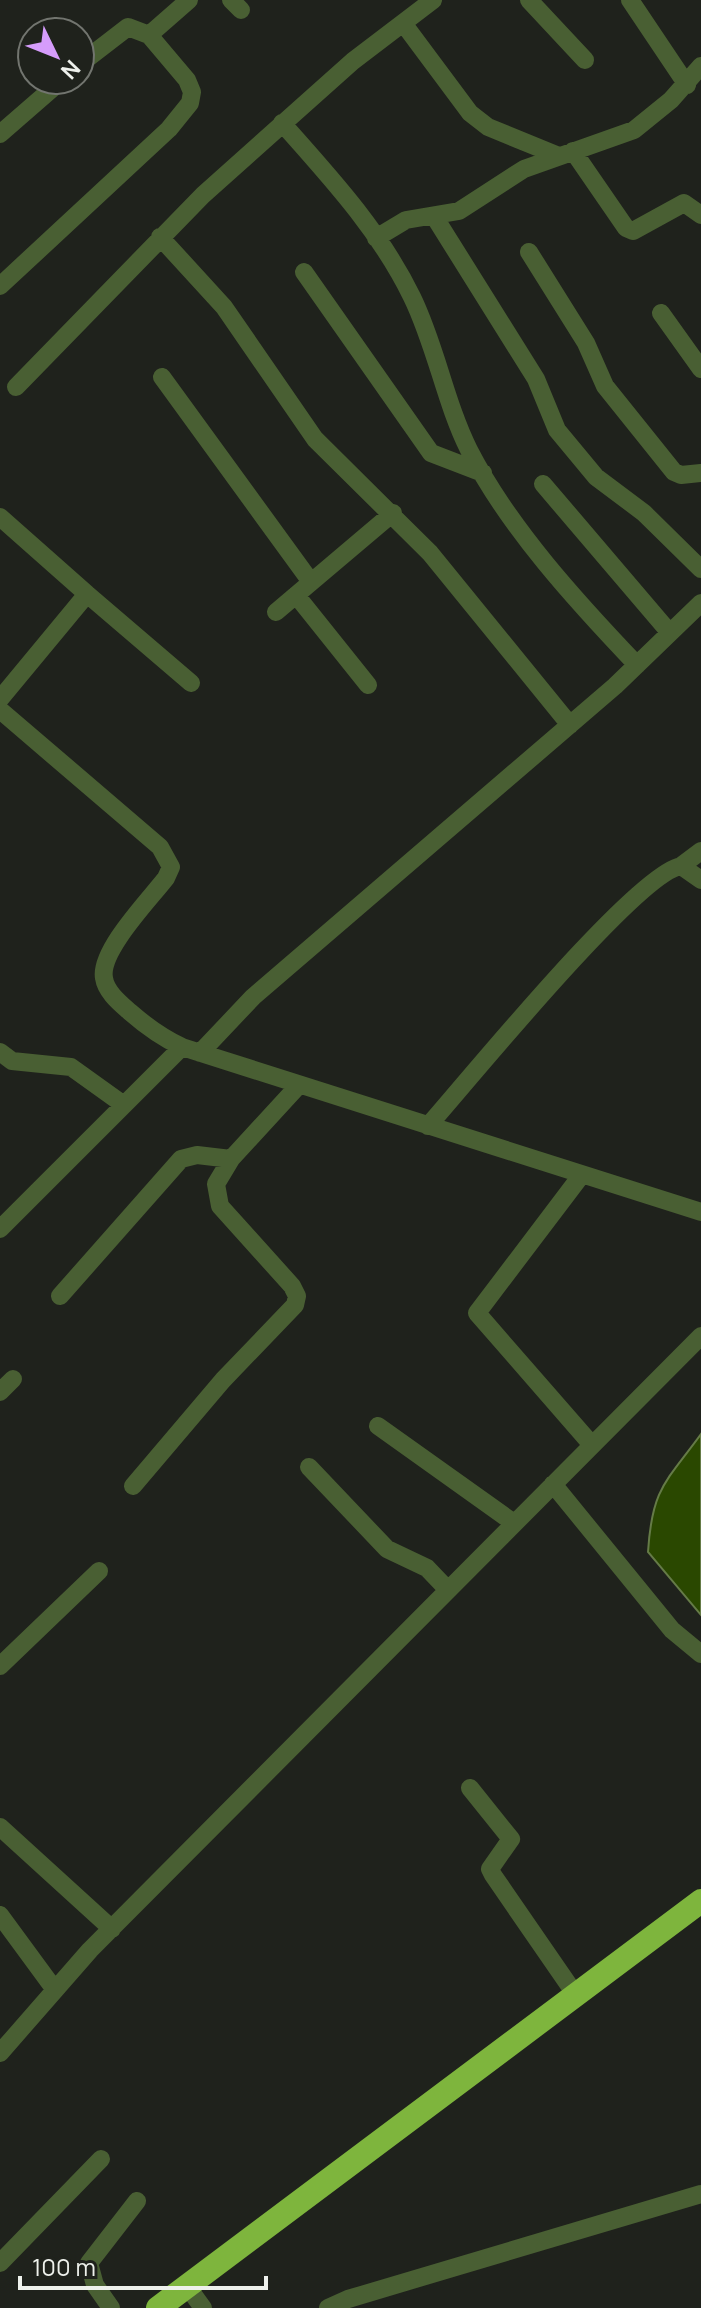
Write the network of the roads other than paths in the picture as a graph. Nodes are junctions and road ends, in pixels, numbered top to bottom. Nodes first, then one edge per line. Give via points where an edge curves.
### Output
1 (189, 0) edge
2 (529, 0) edge
3 (630, 0) edge
4 (424, 3) edge
5 (403, 23) junction
6 (149, 35) junction
7 (96, 52) edge
8 (585, 60) dead end
9 (701, 66) edge
10 (687, 85) junction
11 (44, 96) edge
12 (282, 123) junction
13 (0, 134) edge
14 (566, 153) junction
15 (701, 215) edge
16 (434, 216) junction
17 (160, 237) junction
18 (376, 238) junction
19 (529, 252) dead end
20 (304, 272) dead end
21 (0, 286) edge
22 (661, 313) dead end
23 (701, 369) edge
24 (162, 377) dead end
25 (16, 387) dead end
26 (483, 473) junction
27 (701, 473) edge
28 (543, 484) dead end
29 (393, 513) junction
30 (0, 517) edge
31 (701, 569) edge
32 (311, 582) junction
33 (87, 594) junction
34 (296, 595) junction
35 (701, 603) edge
36 (276, 612) dead end
37 (670, 633) junction
38 (637, 665) junction
39 (191, 683) dead end
40 (368, 685) dead end
41 (0, 699) edge
42 (0, 710) edge
43 (570, 725) junction
44 (701, 851) edge
45 (681, 866) junction
46 (701, 880) edge
47 (191, 1050) junction
48 (0, 1052) edge
49 (299, 1085) junction
50 (124, 1105) junction
51 (428, 1126) junction
52 (231, 1159) junction
53 (580, 1177) junction
54 (701, 1212) edge
55 (0, 1229) edge
56 (60, 1296) dead end
57 (701, 1336) edge
58 (378, 1426) dead end
59 (592, 1445) junction
60 (309, 1467) dead end
61 (553, 1484) junction
62 (133, 1486) dead end
63 (514, 1523) junction
64 (99, 1571) dead end
65 (448, 1590) junction
66 (701, 1654) edge
67 (0, 1666) edge
68 (470, 1788) dead end
69 (0, 1827) edge
70 (701, 1901) edge
71 (0, 1915) edge
72 (112, 1929) junction
73 (55, 1990) junction
74 (575, 1994) junction
75 (0, 2053) edge
76 (101, 2159) dead end
77 (701, 2194) edge
78 (137, 2201) dead end
79 (0, 2263) edge
80 (187, 2286) junction
81 (111, 2308) edge
82 (158, 2308) edge
83 (203, 2308) edge
84 (328, 2308) edge

1 - 6 street
2 - 8 street
3 - 10 street
4 - 5 street
5 - 12 street
5 - 14 street via 470,113 488,127
6 - 7 street via 128,27
6 - 21 street via 187,80 190,103 169,129
9 - 10 street
10 - 14 street via 634,130
11 - 13 street
12 - 17 street
12 - 18 street via 353,202
14 - 15 street via 626,228 642,229 684,203
14 - 16 street via 524,169 459,211
16 - 18 street via 406,220
16 - 31 street via 536,379 557,430 596,477 644,513
17 - 25 street
17 - 29 street via 224,307 315,439
18 - 26 street via 412,295 469,449
19 - 27 street via 586,343 605,386 674,472
20 - 26 street via 431,453
22 - 23 street
24 - 32 street
26 - 38 street via 583,609
28 - 37 street
29 - 32 street
29 - 43 street
30 - 33 street
32 - 34 street
33 - 39 street
33 - 41 street
34 - 36 street
34 - 40 street
35 - 37 street
37 - 38 street
38 - 43 street
42 - 47 street via 168,859 166,878 108,955 103,978 121,1004 164,1038
43 - 47 street
44 - 45 street
45 - 46 street
45 - 51 street via 657,876 618,912
47 - 49 street
47 - 50 street
48 - 50 street via 12,1061 71,1067
49 - 51 street
49 - 52 street
50 - 55 street
51 - 53 street
52 - 56 street via 181,1159
52 - 62 street via 216,1184 220,1206 292,1286 295,1305
53 - 54 street
53 - 59 street via 477,1313
57 - 59 street
58 - 63 street
59 - 61 street
60 - 65 street via 387,1549 418,1562
61 - 63 street
61 - 66 street via 672,1630
63 - 65 street
64 - 67 street
65 - 72 street
68 - 74 street via 511,1839 490,1869
69 - 72 street
70 - 74 highway
71 - 73 street
72 - 73 street
73 - 75 street
74 - 80 highway
76 - 79 street
77 - 84 street
78 - 81 street via 89,2263 91,2277
80 - 82 highway
80 - 83 street

